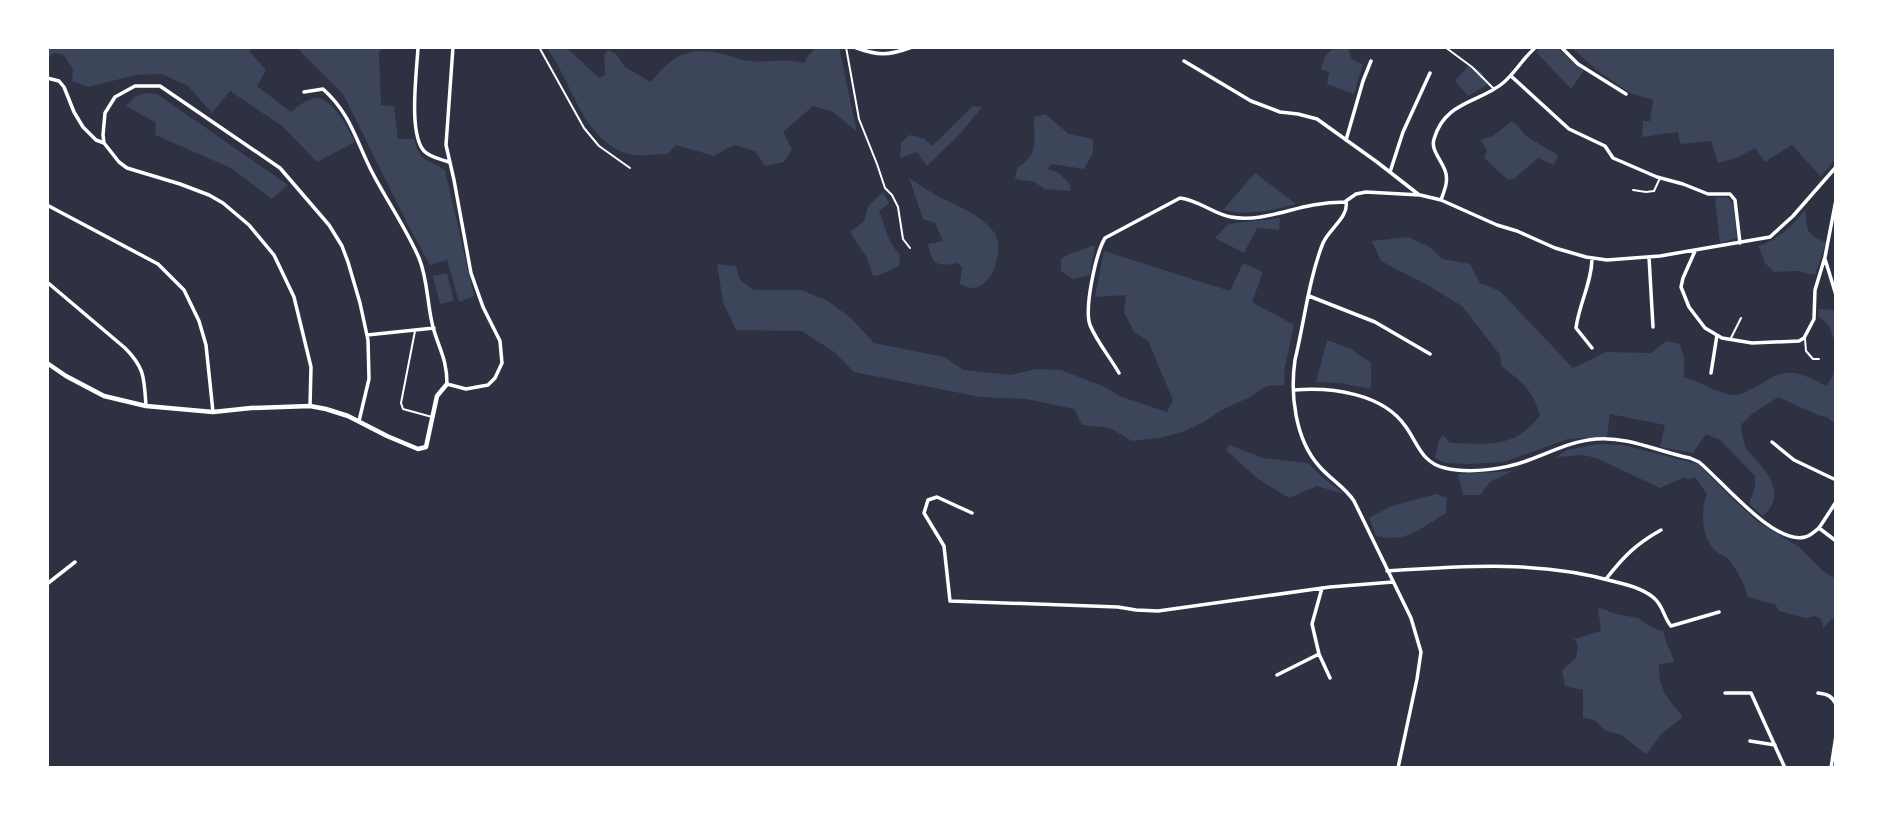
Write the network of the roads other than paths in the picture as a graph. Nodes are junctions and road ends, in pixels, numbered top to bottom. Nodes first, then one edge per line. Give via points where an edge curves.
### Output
1 (418, 47) edge
2 (453, 47) edge
3 (539, 47) edge
4 (846, 47) edge
5 (854, 47) edge
6 (912, 47) edge
7 (1445, 47) edge
8 (1536, 47) edge
9 (1561, 47) edge
10 (1184, 61) dead end
11 (1371, 61) dead end
12 (1430, 73) dead end
13 (1511, 76) junction
14 (47, 78) edge
15 (1494, 89) junction
16 (304, 92) dead end
17 (1626, 94) dead end
18 (1346, 140) junction
19 (104, 143) junction
20 (449, 162) junction
21 (1836, 167) edge
22 (631, 168) dead end
23 (1390, 172) junction
24 (1660, 177) junction
25 (1633, 190) dead end
26 (1420, 195) junction
27 (1440, 200) junction
28 (1836, 200) edge
29 (1346, 202) junction
30 (47, 205) edge
31 (1740, 243) junction
32 (910, 248) dead end
33 (1695, 251) junction
34 (1649, 257) junction
35 (1825, 257) junction
36 (1592, 258) junction
37 (47, 282) edge
38 (1834, 284) edge
39 (1836, 295) edge
40 (1310, 296) junction
41 (1741, 318) dead end
42 (1653, 327) dead end
43 (434, 328) junction
44 (415, 330) junction
45 (367, 335) junction
46 (1717, 335) junction
47 (1804, 338) junction
48 (1730, 339) junction
49 (1592, 348) dead end
50 (1430, 354) dead end
51 (1819, 359) dead end
52 (47, 363) edge
53 (1119, 373) dead end
54 (1711, 373) dead end
55 (447, 384) junction
56 (1294, 390) junction
57 (146, 405) junction
58 (310, 406) junction
59 (213, 412) junction
60 (432, 417) junction
61 (359, 421) junction
62 (1772, 442) dead end
63 (1836, 480) edge
64 (1836, 502) edge
65 (972, 513) dead end
66 (1819, 528) junction
67 (1661, 530) dead end
68 (1836, 541) edge
69 (75, 562) dead end
70 (1387, 571) junction
71 (1605, 579) junction
72 (1392, 582) junction
73 (47, 584) edge
74 (1322, 588) junction
75 (1720, 612) dead end
76 (1319, 654) junction
77 (1277, 676) dead end
78 (1330, 678) dead end
79 (1725, 693) dead end
80 (1818, 693) dead end
81 (1836, 704) edge
82 (1836, 736) edge
83 (1751, 741) dead end
84 (1775, 745) junction
85 (1398, 768) edge
86 (1785, 768) edge
87 (1831, 768) edge

1 - 20 street via 416,135 423,150
2 - 20 street via 446,145
3 - 22 lane via 584,128 599,146
4 - 32 lane via 859,119 885,188 898,206 903,239
5 - 6 street via 890,55
7 - 15 lane
8 - 13 street
9 - 17 street via 1578,64
10 - 18 street via 1251,101 1280,113 1317,119
11 - 18 street
12 - 23 street
13 - 15 street
13 - 24 street via 1569,129 1605,146 1613,158
14 - 19 street via 59,81 83,127
15 - 27 street via 1455,108 1433,141 1447,183
16 - 43 street via 323,89 353,128 419,258
18 - 23 street
19 - 45 street via 105,113 115,97 135,86 160,86 280,168 342,246
19 - 58 street via 127,168 223,203 274,255 294,298 311,367
20 - 55 street via 471,273 500,341 502,363 488,386 466,389
21 - 31 street via 1770,237
23 - 26 street
24 - 25 lane via 1654,191
24 - 31 street via 1708,194 1733,196
26 - 27 street
26 - 29 street via 1366,192
27 - 36 street via 1555,248
28 - 35 street
29 - 40 street via 1342,218 1321,248
29 - 53 street via 1254,218 1231,217 1180,198 1105,238 1088,322
30 - 59 street via 158,264 184,290 206,345
31 - 33 street
33 - 34 street
33 - 46 street via 1681,286 1698,321
34 - 36 street
34 - 42 street
35 - 38 street
35 - 47 street via 1815,290 1814,319
36 - 49 street via 1576,328
37 - 57 street via 136,359 144,375
38 - 39 street
40 - 50 street via 1375,322
40 - 56 street via 1293,373
41 - 48 lane
43 - 44 street
43 - 55 street via 447,368
44 - 45 street
44 - 60 lane via 401,403 403,409
45 - 61 street via 369,379
46 - 48 street
46 - 54 street
47 - 48 street via 1752,343
47 - 51 lane via 1806,351
52 - 57 street via 104,396
55 - 60 street via 437,396
56 - 66 street via 1318,388 1370,398 1405,425 1426,459 1444,468 1503,468 1597,439 1635,442 1699,462 1751,512 1787,537 1805,538
56 - 70 street via 1307,449 1349,494
57 - 59 street
58 - 59 street
58 - 61 street
60 - 61 street via 426,447 418,449
62 - 63 street via 1794,460
64 - 66 street
65 - 74 street via 937,497 928,500 924,513 944,546 950,601 1158,611
66 - 68 street
67 - 71 street via 1640,542
69 - 73 street
70 - 71 street via 1519,566
70 - 72 street
71 - 75 street via 1654,597 1671,626
72 - 74 street
72 - 85 street via 1421,652
74 - 76 street via 1312,624
76 - 77 street
76 - 78 street
79 - 84 street via 1751,693
80 - 81 street via 1827,694
82 - 87 street
83 - 84 street
84 - 86 street

